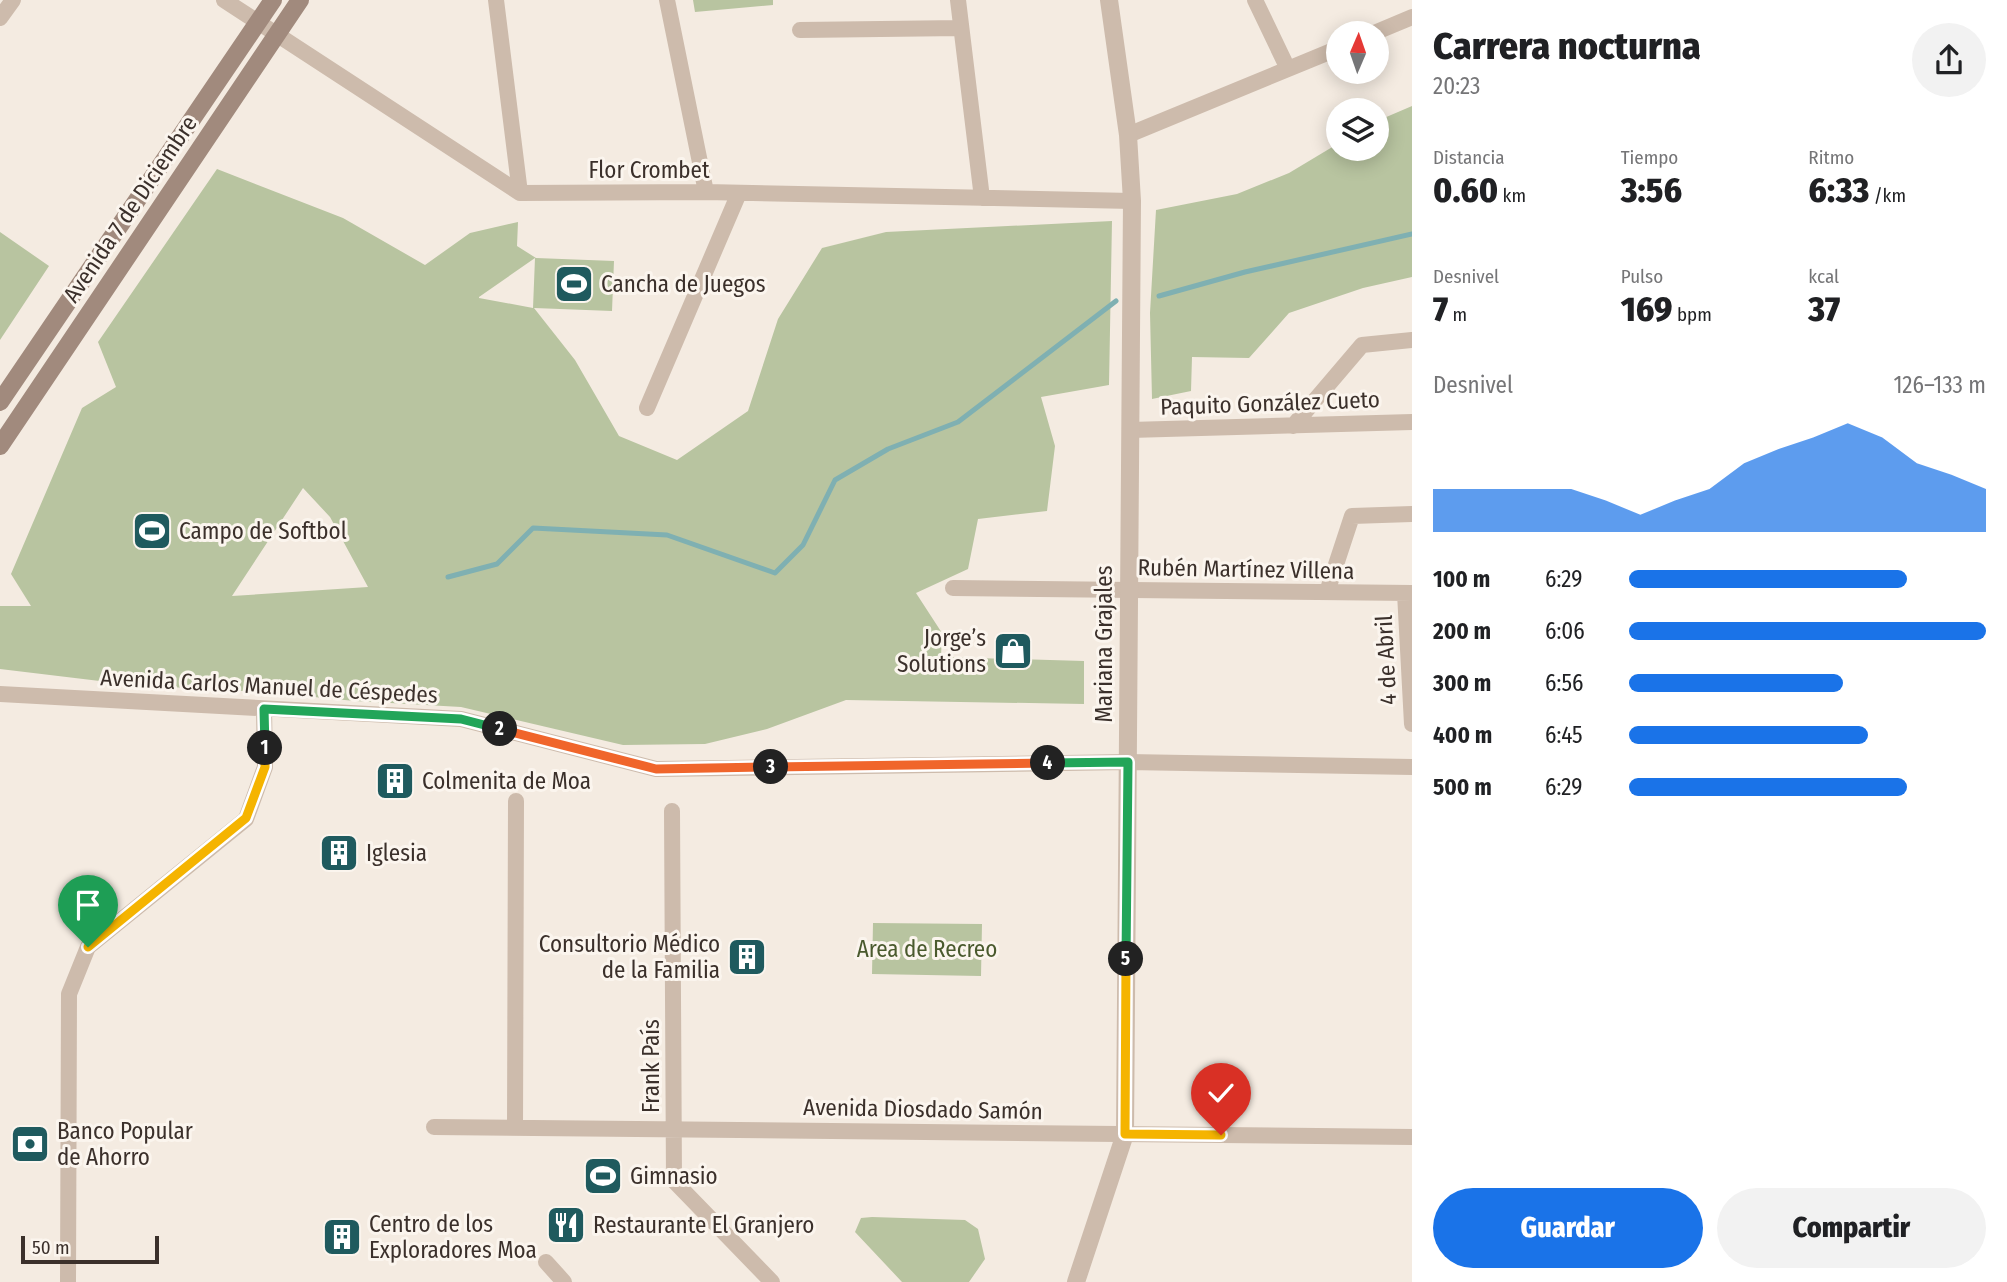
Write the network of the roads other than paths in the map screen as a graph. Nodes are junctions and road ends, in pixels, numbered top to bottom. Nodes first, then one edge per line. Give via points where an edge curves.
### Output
1 (13, 0) edge
2 (225, 0) edge
3 (273, 0) edge
4 (300, 0) edge
5 (496, 0) edge
6 (667, 0) edge
7 (958, 0) edge
8 (1109, 0) edge
9 (1255, 0) edge
10 (1412, 17) edge
11 (0, 18) edge
12 (258, 22) junction
13 (1390, 26) edge
14 (961, 28) junction
15 (800, 30) dead end
16 (277, 34) junction
17 (1326, 53) edge
18 (1288, 69) junction
19 (1128, 135) junction
20 (706, 192) junction
21 (520, 193) junction
22 (739, 193) junction
23 (982, 198) junction
24 (1132, 201) junction
25 (1412, 340) edge
26 (0, 402) edge
27 (647, 408) dead end
28 (1412, 422) edge
29 (1293, 426) junction
30 (1130, 430) junction
31 (0, 446) edge
32 (1412, 514) edge
33 (953, 588) dead end
34 (1129, 590) junction
35 (1327, 592) junction
36 (1409, 593) edge
37 (1411, 682) edge
38 (0, 694) edge
39 (264, 709) junction
40 (1412, 724) edge
41 (1128, 762) junction
42 (1412, 767) edge
43 (516, 801) dead end
44 (673, 811) dead end
45 (434, 1127) dead end
46 (514, 1128) junction
47 (674, 1129) junction
48 (1125, 1134) junction
49 (1412, 1136) edge
50 (546, 1262) dead end
51 (68, 1282) edge
52 (564, 1282) edge
53 (772, 1282) edge
54 (1076, 1282) edge

1 - 11 street
2 - 12 street
3 - 12 main road, Avenida 7 de Diciembre
4 - 16 main road, Avenida 7 de Diciembre
5 - 21 street
6 - 20 street
7 - 14 street
8 - 19 street, Mariana Grajales
9 - 18 street
10 - 13 street
12 - 16 street
12 - 26 main road, Avenida 7 de Diciembre
14 - 15 street
14 - 23 street
16 - 21 street
16 - 31 main road, Avenida 7 de Diciembre
17 - 18 street
18 - 19 street
19 - 24 street, Mariana Grajales
20 - 21 street, Flor Crombet
20 - 22 street, Flor Crombet
22 - 23 street, Flor Crombet
22 - 27 street
23 - 24 street, Flor Crombet
24 - 30 street, Mariana Grajales
25 - 29 street via 1362,345
28 - 29 street, Paquito González Cueto
29 - 30 street, Paquito González Cueto
30 - 34 street, Mariana Grajales
32 - 35 street via 1352,516
33 - 34 street, Rubén Martínez Villena
34 - 35 street, Rubén Martínez Villena
34 - 41 street, Mariana Grajales
35 - 36 street, Rubén Martínez Villena
36 - 37 street, 4 de Abril
37 - 40 street, 4 de Abril
38 - 39 street, Avenida Carlos Manuel de Céspedes
39 - 41 street, Avenida Carlos Manuel de Céspedes via 461,719 656,769
39 - 51 street via 265,767 246,818 88,947 69,993
41 - 42 street, Avenida Carlos Manuel de Céspedes
41 - 48 street, Mariana Grajales
43 - 46 street
44 - 47 street, Frank País
45 - 46 street, Avenida Diosdado Samón
46 - 47 street, Avenida Diosdado Samón
47 - 48 street, Avenida Diosdado Samón
47 - 53 street, Frank País via 674,1181
48 - 49 street, Avenida Diosdado Samón
48 - 54 street, Mariana Grajales
50 - 52 street

